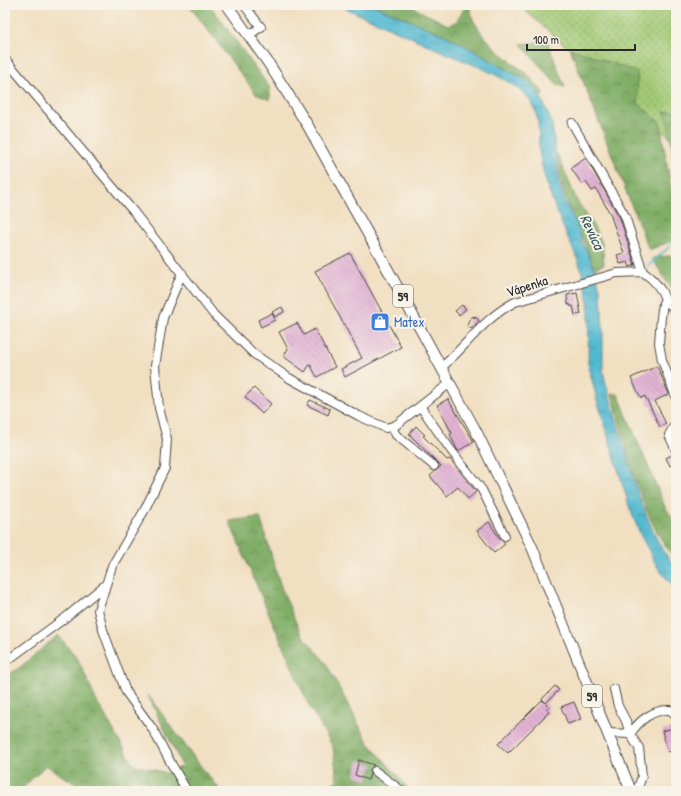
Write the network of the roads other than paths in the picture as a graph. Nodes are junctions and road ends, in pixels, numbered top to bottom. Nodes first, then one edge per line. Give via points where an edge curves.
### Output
1 (228, 5) edge
2 (244, 5) edge
3 (250, 35) junction
4 (5, 60) edge
5 (572, 123) dead end
6 (643, 272) junction
7 (182, 273) junction
8 (665, 299) junction
9 (676, 311) edge
10 (442, 367) junction
11 (450, 383) junction
12 (676, 397) edge
13 (420, 406) junction
14 (676, 422) edge
15 (392, 427) junction
16 (676, 450) edge
17 (434, 466) dead end
18 (505, 536) dead end
19 (106, 583) junction
20 (5, 662) edge
21 (614, 689) dead end
22 (676, 717) edge
23 (607, 733) junction
24 (630, 734) junction
25 (375, 771) dead end
26 (187, 791) edge
27 (402, 791) edge
28 (631, 791) edge
29 (637, 791) edge

1 - 3 main road, 59
2 - 3 street via 261,27
3 - 10 main road, 59 via 308,126
4 - 7 street
5 - 6 street via 625,216
6 - 8 street via 657,284
6 - 10 street, Vápenka via 605,276 526,298 505,307 487,320
7 - 15 street via 214,315 254,354 303,386 383,427
7 - 19 street via 163,318 155,366 159,408 167,439 165,468 112,566
8 - 9 street
8 - 12 street via 659,343 662,360
10 - 11 main road, 59
11 - 13 street
11 - 23 main road, 59 via 532,546
13 - 15 street
13 - 18 street via 482,490
14 - 16 street via 669,435
15 - 17 street via 396,435
19 - 20 street via 65,618
19 - 26 street via 98,610 126,692 152,728
21 - 24 street
22 - 24 street via 670,710 660,711 645,718
23 - 24 street
23 - 28 main road, 59
24 - 29 street via 639,748 642,776
25 - 27 street

